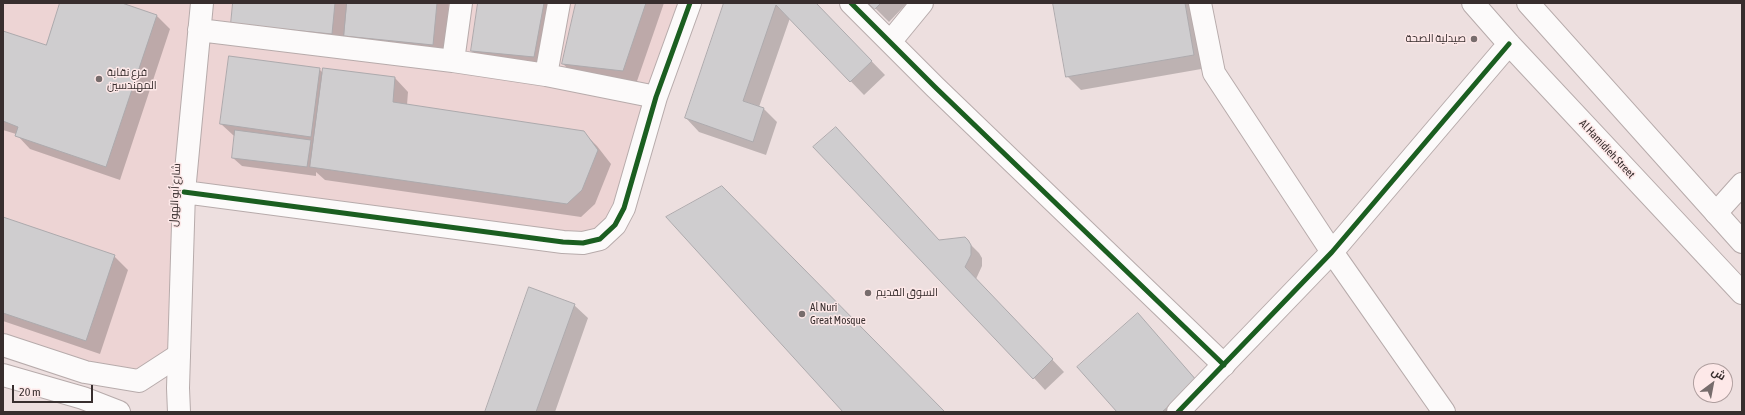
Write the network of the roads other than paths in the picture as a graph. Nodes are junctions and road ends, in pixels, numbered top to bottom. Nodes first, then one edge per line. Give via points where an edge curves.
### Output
1 (202, 3) edge
2 (461, 3) edge
3 (559, 3) edge
4 (690, 3) edge
5 (851, 3) edge
6 (922, 3) edge
7 (1200, 3) edge
8 (1473, 3) edge
9 (1539, 7) edge
10 (199, 30) junction
11 (890, 42) junction
12 (1509, 44) junction
13 (453, 61) junction
14 (546, 75) junction
15 (656, 97) junction
16 (1742, 184) edge
17 (184, 192) junction
18 (1716, 213) junction
19 (1742, 242) edge
20 (1332, 252) junction
21 (1742, 293) edge
22 (3, 345) edge
23 (179, 355) junction
24 (1224, 365) junction
25 (3, 375) edge
26 (119, 412) edge
27 (179, 412) edge
28 (1178, 412) edge
29 (1444, 412) edge

1 - 10 street, شارع أبو الهول
2 - 13 street
3 - 14 street
4 - 15 street
5 - 11 street
6 - 11 street
7 - 20 street via 1214,73
8 - 12 street, Al Hamidieh Street
9 - 18 street
10 - 13 street
10 - 17 street, شارع أبو الهول
11 - 24 street
12 - 20 street
12 - 21 street, Al Hamidieh Street
13 - 14 street
14 - 15 street
15 - 17 street via 624,208 615,225 600,239 583,243
16 - 18 street
17 - 23 street, شارع أبو الهول
18 - 19 street
20 - 24 street
20 - 29 street
22 - 23 street via 85,372 139,381
23 - 27 street, شارع أبو الهول
24 - 28 street
25 - 26 street via 83,398

